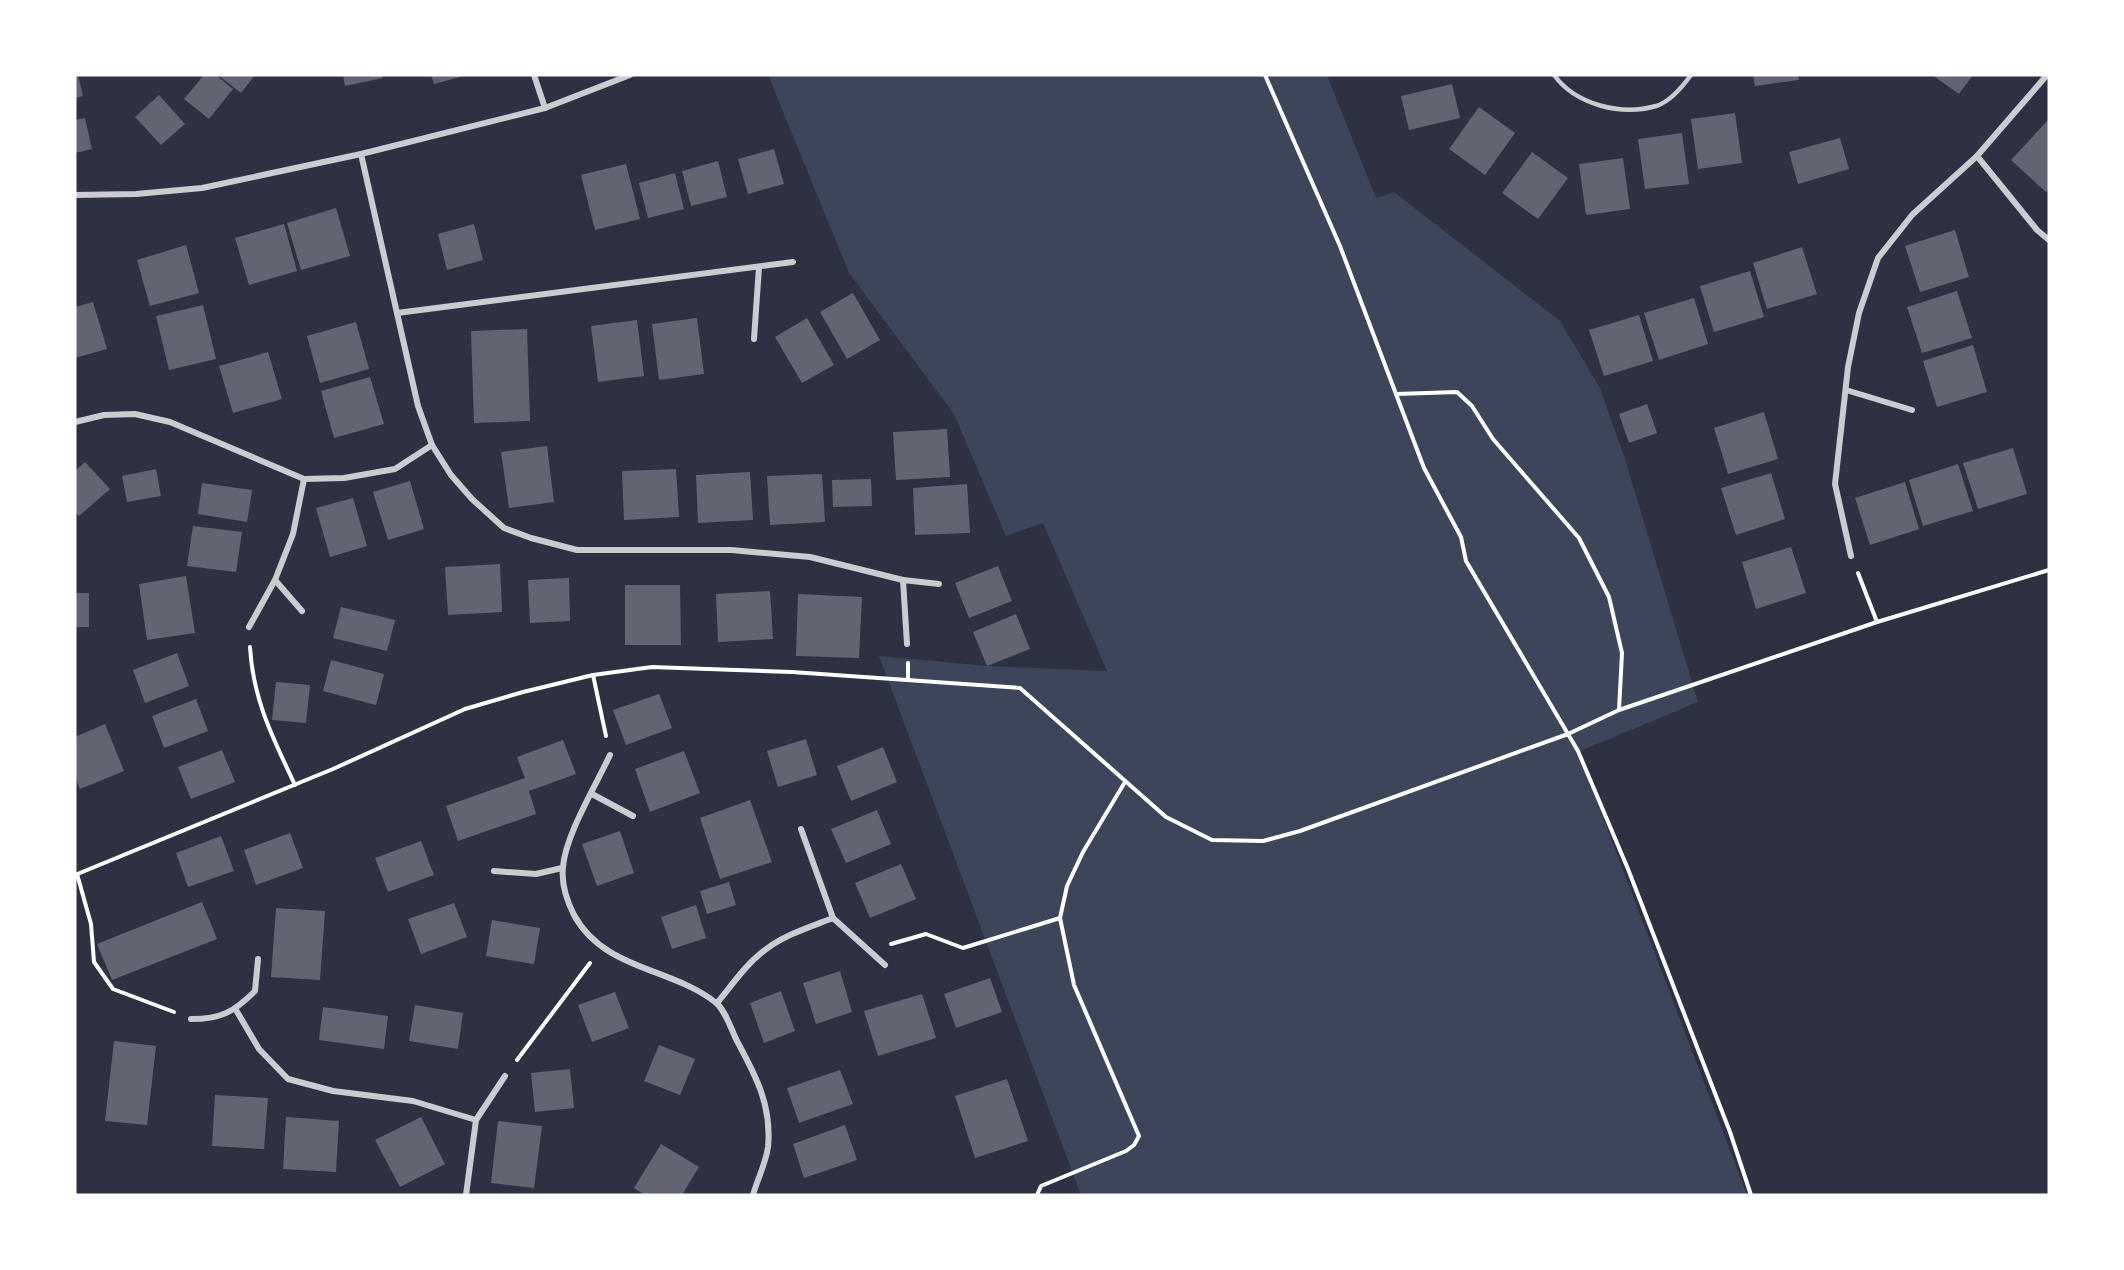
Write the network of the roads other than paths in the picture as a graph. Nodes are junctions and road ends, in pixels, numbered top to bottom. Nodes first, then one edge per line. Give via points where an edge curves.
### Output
1 (534, 75) edge
2 (630, 75) edge
3 (1554, 75) edge
4 (1691, 75) edge
5 (2047, 75) edge
6 (545, 108) junction
7 (361, 154) junction
8 (1977, 156) junction
9 (75, 195) edge
10 (2049, 240) edge
11 (793, 262) dead end
12 (759, 267) junction
13 (397, 313) junction
14 (754, 339) dead end
15 (1846, 390) junction
16 (1912, 410) dead end
17 (75, 422) edge
18 (432, 445) junction
19 (304, 479) junction
20 (1851, 556) road end
21 (275, 580) junction
22 (903, 580) junction
23 (939, 584) dead end
24 (302, 611) dead end
25 (249, 627) road end
26 (907, 645) dead end
27 (610, 755) road end
28 (592, 794) junction
29 (633, 816) dead end
30 (801, 829) dead end
31 (562, 868) junction
32 (494, 871) dead end
33 (833, 918) junction
34 (258, 959) dead end
35 (885, 965) dead end
36 (717, 1003) junction
37 (236, 1010) junction
38 (191, 1019) road end
39 (505, 1076) road end
40 (476, 1120) junction
41 (466, 1195) edge
42 (753, 1195) edge

1 - 6 street
2 - 6 street
3 - 4 lane via 1563,87 1596,105 1625,110 1658,105
5 - 8 street
6 - 7 street
7 - 9 street via 202,188
7 - 13 street
8 - 10 street
8 - 15 street via 1912,215 1878,258 1859,313
11 - 12 street
12 - 13 street
12 - 14 street
13 - 18 street via 418,406
15 - 16 street
15 - 20 street via 1835,484
17 - 19 street via 104,415 135,414 170,422
18 - 19 street via 395,469 344,478
18 - 22 street via 472,500 504,528 531,538 578,550 731,550 810,557
19 - 21 street via 292,534
21 - 24 street
21 - 25 street
22 - 23 street
22 - 26 street
27 - 28 street
28 - 29 street
28 - 31 street
30 - 33 street
31 - 32 street via 536,874
31 - 36 street via 567,902 602,948
33 - 35 street
33 - 36 street via 765,950
34 - 37 street via 255,991
36 - 42 street via 752,1068 767,1107 768,1149
37 - 38 street via 211,1019
37 - 40 street via 259,1049 288,1079 333,1091 413,1101
39 - 40 street
40 - 41 street

